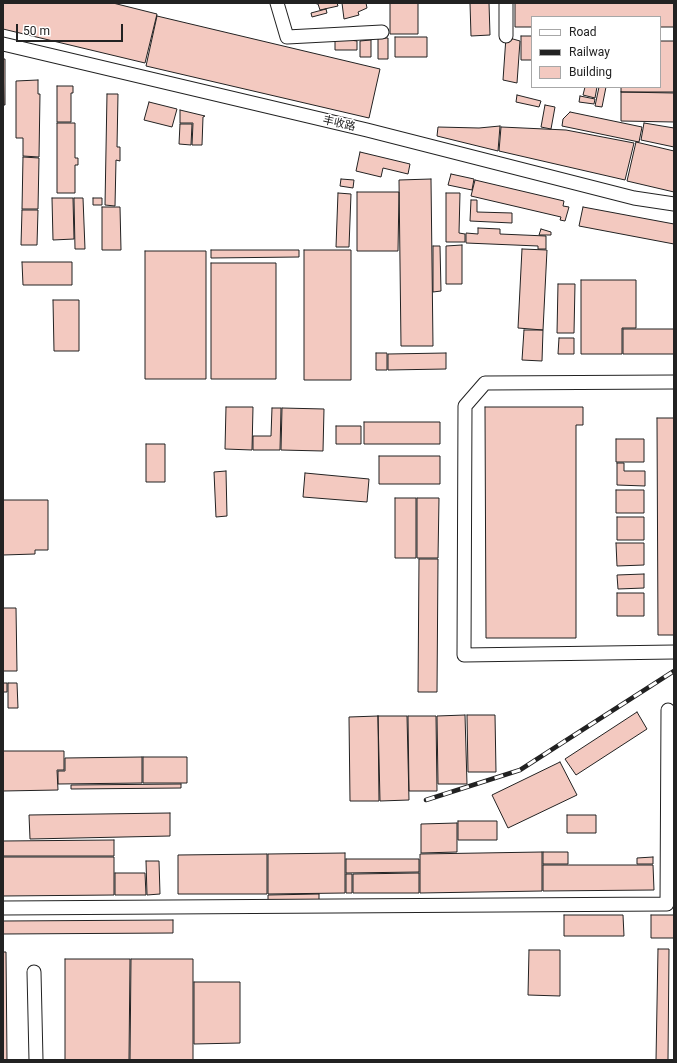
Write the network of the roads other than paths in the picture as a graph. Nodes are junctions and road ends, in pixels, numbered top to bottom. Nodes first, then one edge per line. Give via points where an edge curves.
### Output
1 (277, 3) edge
2 (506, 3) edge
3 (382, 32) dead end
4 (506, 36) dead end
5 (3, 44) edge
6 (674, 204) edge
7 (674, 382) edge
8 (674, 652) edge
9 (668, 710) dead end
10 (3, 908) edge
11 (34, 972) dead end
12 (36, 1060) edge

1 - 3 street via 287,37
2 - 4 street
5 - 6 street, 丰收路 via 634,198
7 - 8 street via 485,383 466,406 464,655
9 - 10 street via 667,904
11 - 12 street

